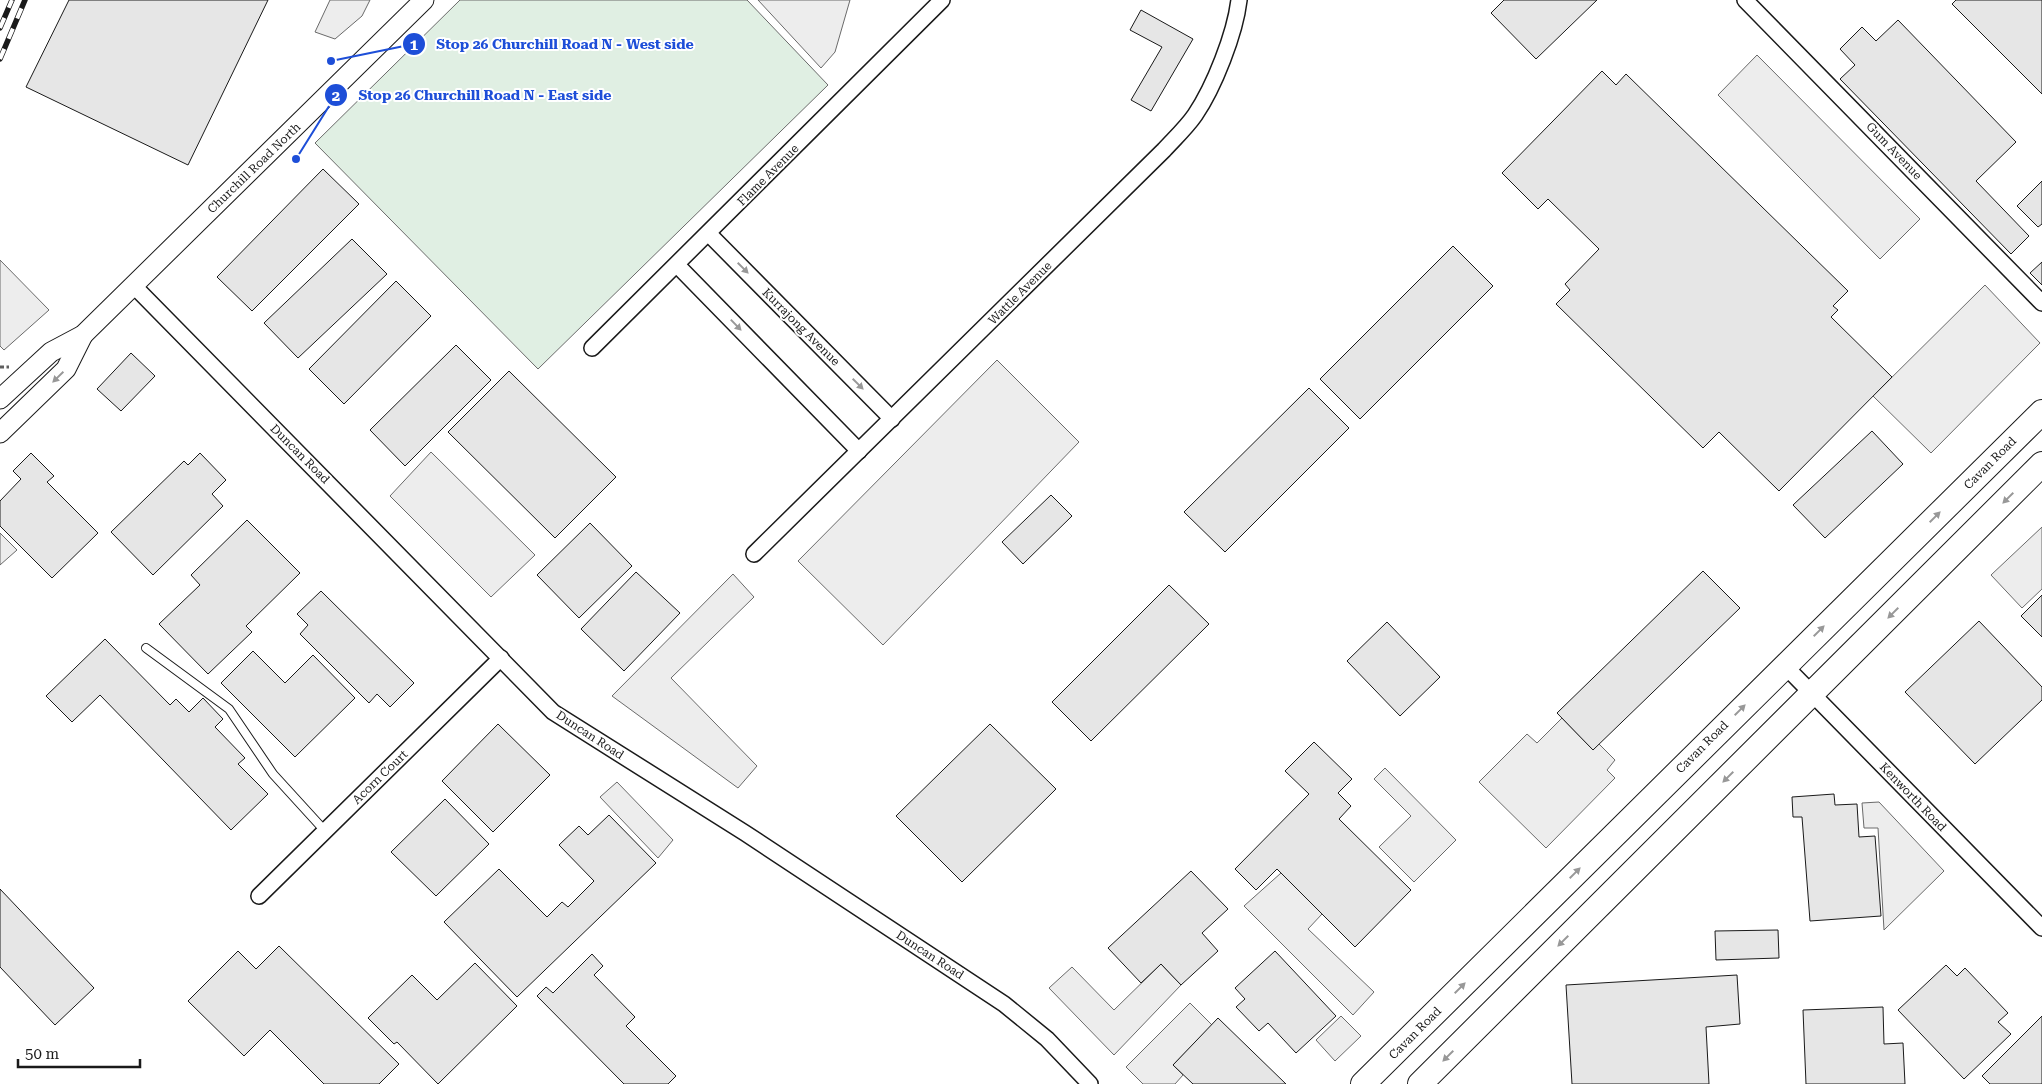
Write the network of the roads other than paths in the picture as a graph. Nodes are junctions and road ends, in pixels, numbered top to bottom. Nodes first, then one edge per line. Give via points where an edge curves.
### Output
1 (424, 0) edge
2 (942, 0) edge
3 (1239, 0) edge
4 (1745, 0) edge
5 (709, 234) junction
6 (677, 265) junction
7 (134, 286) junction
8 (2042, 303) edge
9 (82, 335) junction
10 (592, 348) dead end
11 (0, 398) edge
12 (2042, 412) edge
13 (892, 420) junction
14 (0, 433) edge
15 (859, 451) junction
16 (2042, 464) edge
17 (754, 554) dead end
18 (146, 648) dead end
19 (501, 658) junction
20 (1784, 665) junction
21 (1812, 694) junction
22 (325, 831) junction
23 (259, 896) dead end
24 (2042, 928) edge
25 (1090, 1084) edge
26 (1363, 1084) edge
27 (1420, 1084) edge

1 - 7 street, Churchill Road North
2 - 5 street, Flame Avenue
3 - 13 street, Wattle Avenue via 1216,77 1195,115 1164,150
4 - 8 street, Gum Avenue
5 - 6 street, Flame Avenue
5 -> 13 street, Kurrajong Avenue
6 - 10 street, Flame Avenue
6 -> 15 street
7 - 9 street, Churchill Road North
7 - 19 street, Duncan Road
9 - 11 street, Churchill Road North via 51,352
9 -> 14 street, Churchill Road North via 66,369
20 -> 12 main road, Cavan Road
13 - 15 street, Wattle Avenue
15 - 17 street, Wattle Avenue
16 -> 21 main road
18 - 22 lane via 229,709 273,774
19 - 22 street, Acorn Court
19 - 25 street, Duncan Road via 553,712 566,721 745,833 1004,1004 1047,1038
20 - 21 street, Kenworth Road
26 -> 20 main road, Cavan Road
21 - 24 street, Kenworth Road
21 -> 27 main road
22 - 23 street, Acorn Court

